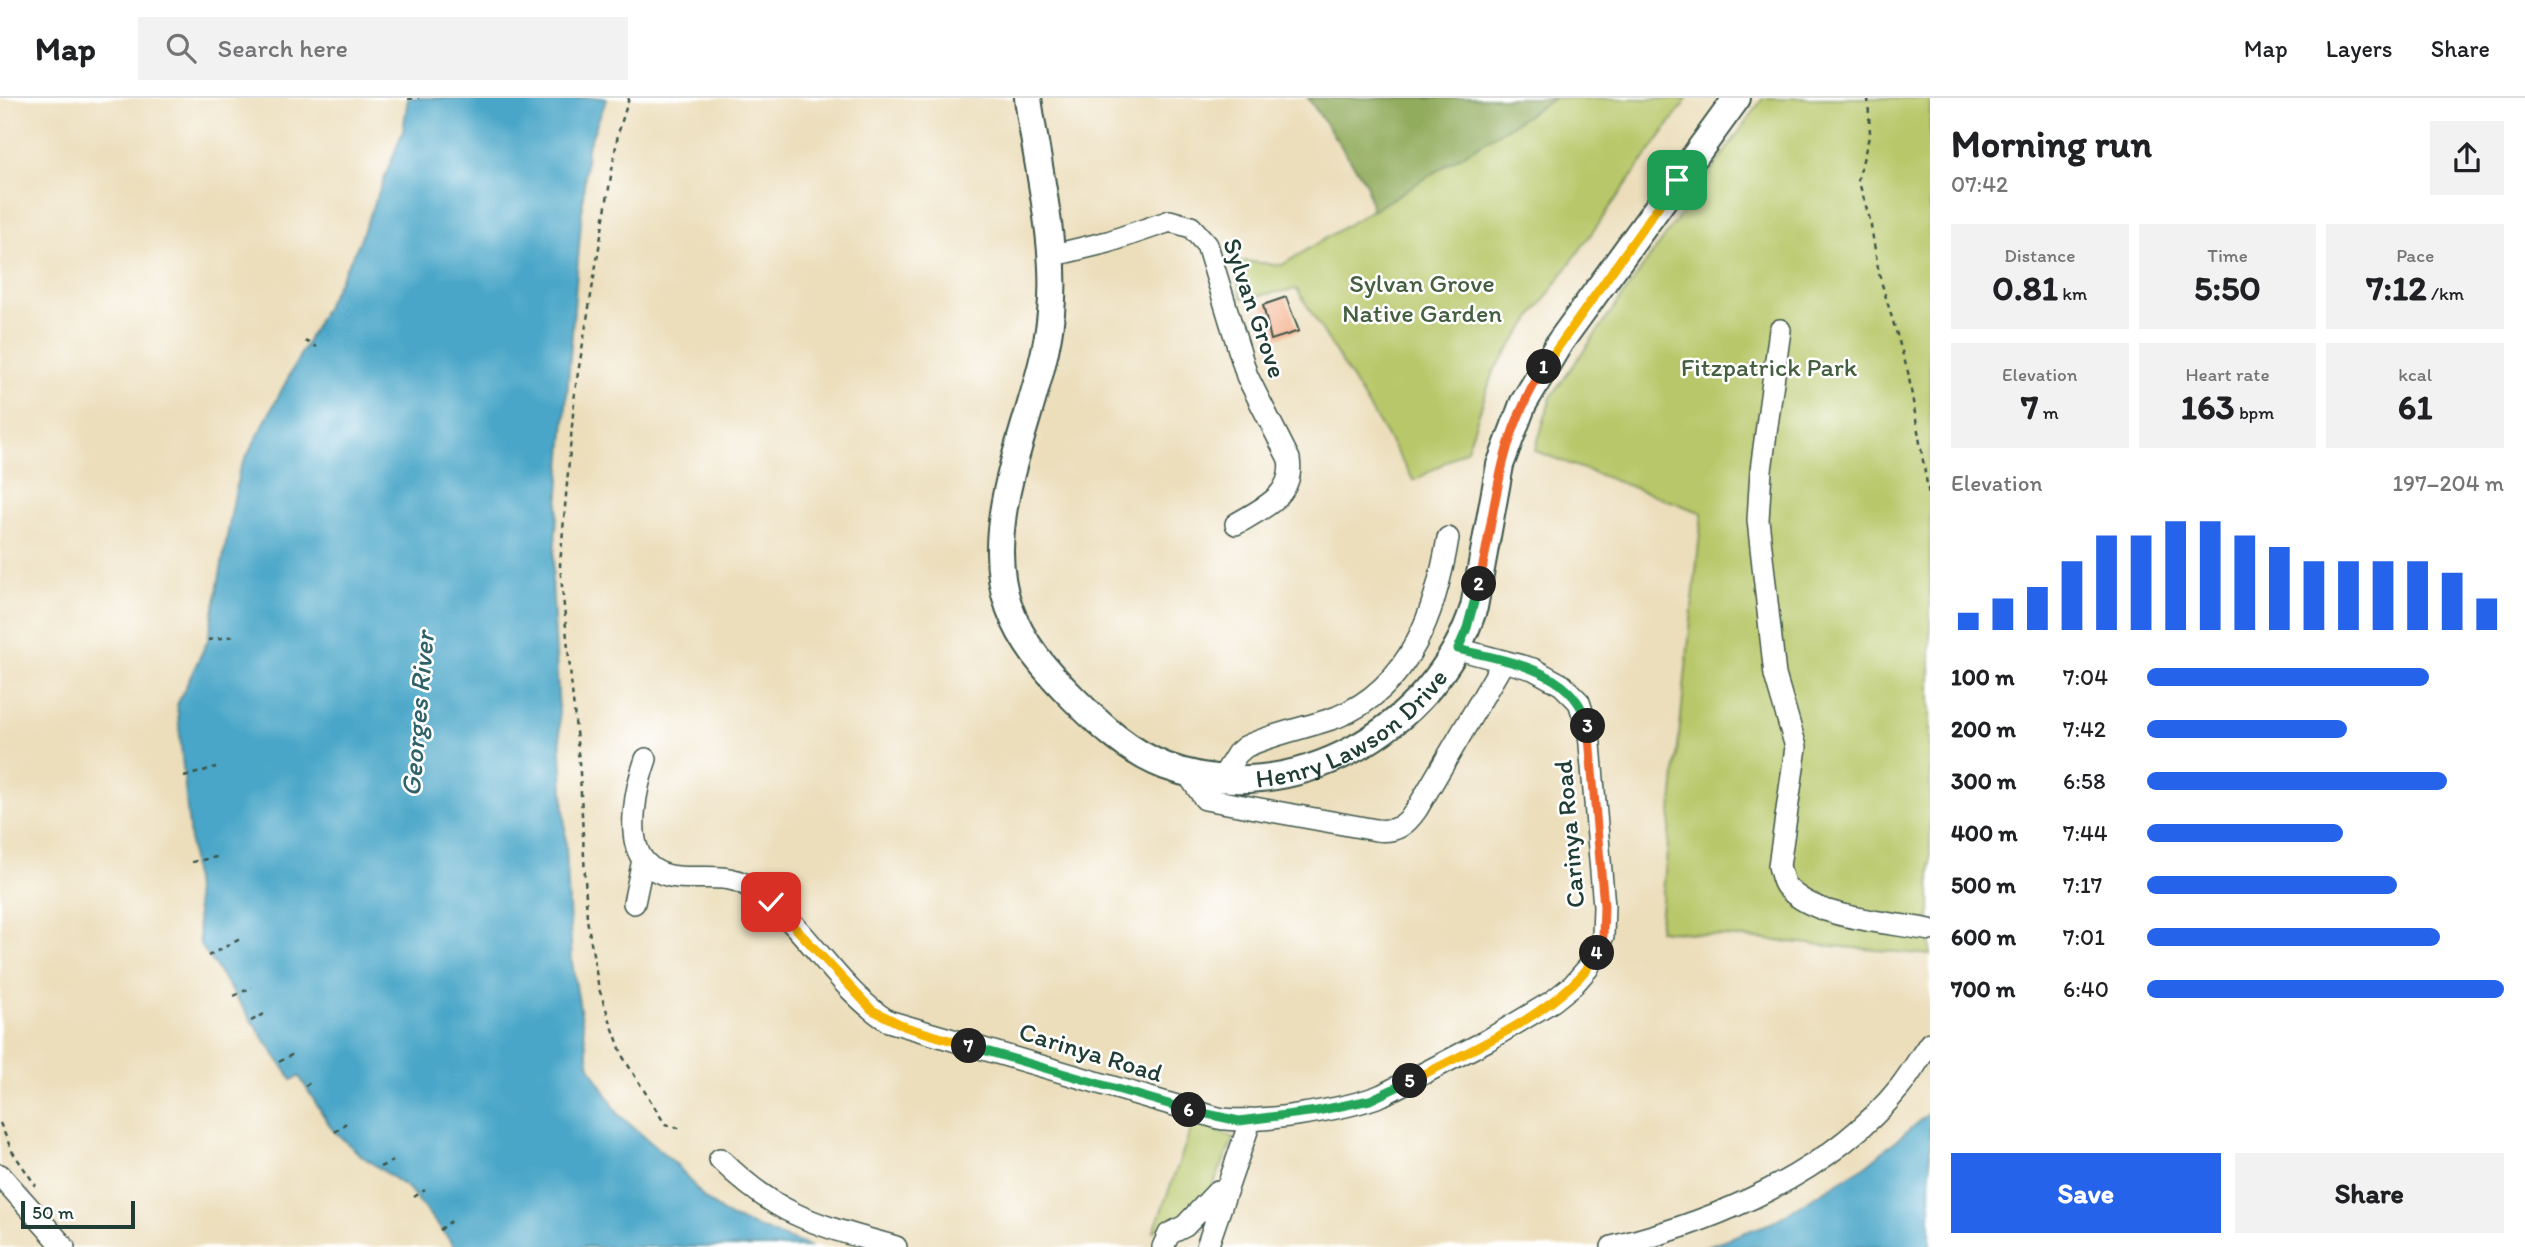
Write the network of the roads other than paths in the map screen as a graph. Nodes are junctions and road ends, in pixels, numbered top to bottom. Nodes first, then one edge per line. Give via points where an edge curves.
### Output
1 (1028, 98) edge
2 (1737, 98) edge
3 (1051, 256) junction
4 (1780, 330) dead end
5 (1236, 524) dead end
6 (1448, 538) dead end
7 (1458, 649) junction
8 (1504, 661) junction
9 (646, 759) dead end
10 (1187, 773) junction
11 (1222, 778) junction
12 (643, 860) junction
13 (634, 903) dead end
14 (1930, 930) edge
15 (1930, 1042) edge
16 (1251, 1119) junction
17 (720, 1159) dead end
18 (1230, 1174) junction
19 (0, 1175) edge
20 (64, 1247) edge
21 (896, 1247) edge
22 (1163, 1247) edge
23 (1207, 1247) edge
24 (1612, 1247) edge

1 - 3 main road, Henry Lawson Drive
2 - 7 main road, Henry Lawson Drive via 1560,342 1523,404 1500,465 1476,596
3 - 5 street, Sylvan Grove via 1170,221 1191,227 1207,245 1247,376 1291,469 1290,480 1278,498
3 - 10 main road, Henry Lawson Drive via 1048,334 1001,536 1005,595 1030,650 1072,697 1128,747
4 - 14 street via 1758,520 1775,675 1796,747 1779,866 1784,884 1802,900 1859,917
6 - 11 street via 1431,612 1411,653 1391,678 1352,709 1245,747
7 - 8 street, Carinya Road
7 - 11 main road, Henry Lawson Drive via 1412,708 1352,750 1289,773
8 - 10 street, Henry Lawson Drive via 1417,808 1395,830 1376,831 1205,799
8 - 16 street, Carinya Road via 1533,669 1562,685 1587,721 1604,906 1603,936 1595,957 1553,1001 1391,1091 1348,1106
9 - 12 street via 634,808
10 - 11 main road, Henry Lawson Drive
12 - 13 street
12 - 16 street, Carinya Road via 663,874 732,878 746,885 783,913 856,995 888,1021 1218,1118
15 - 24 street via 1900,1087 1867,1120 1805,1168 1705,1220
16 - 18 street
17 - 21 street via 776,1207 815,1224
18 - 22 street via 1212,1201 1185,1226 1168,1234
18 - 23 street
19 - 20 street

